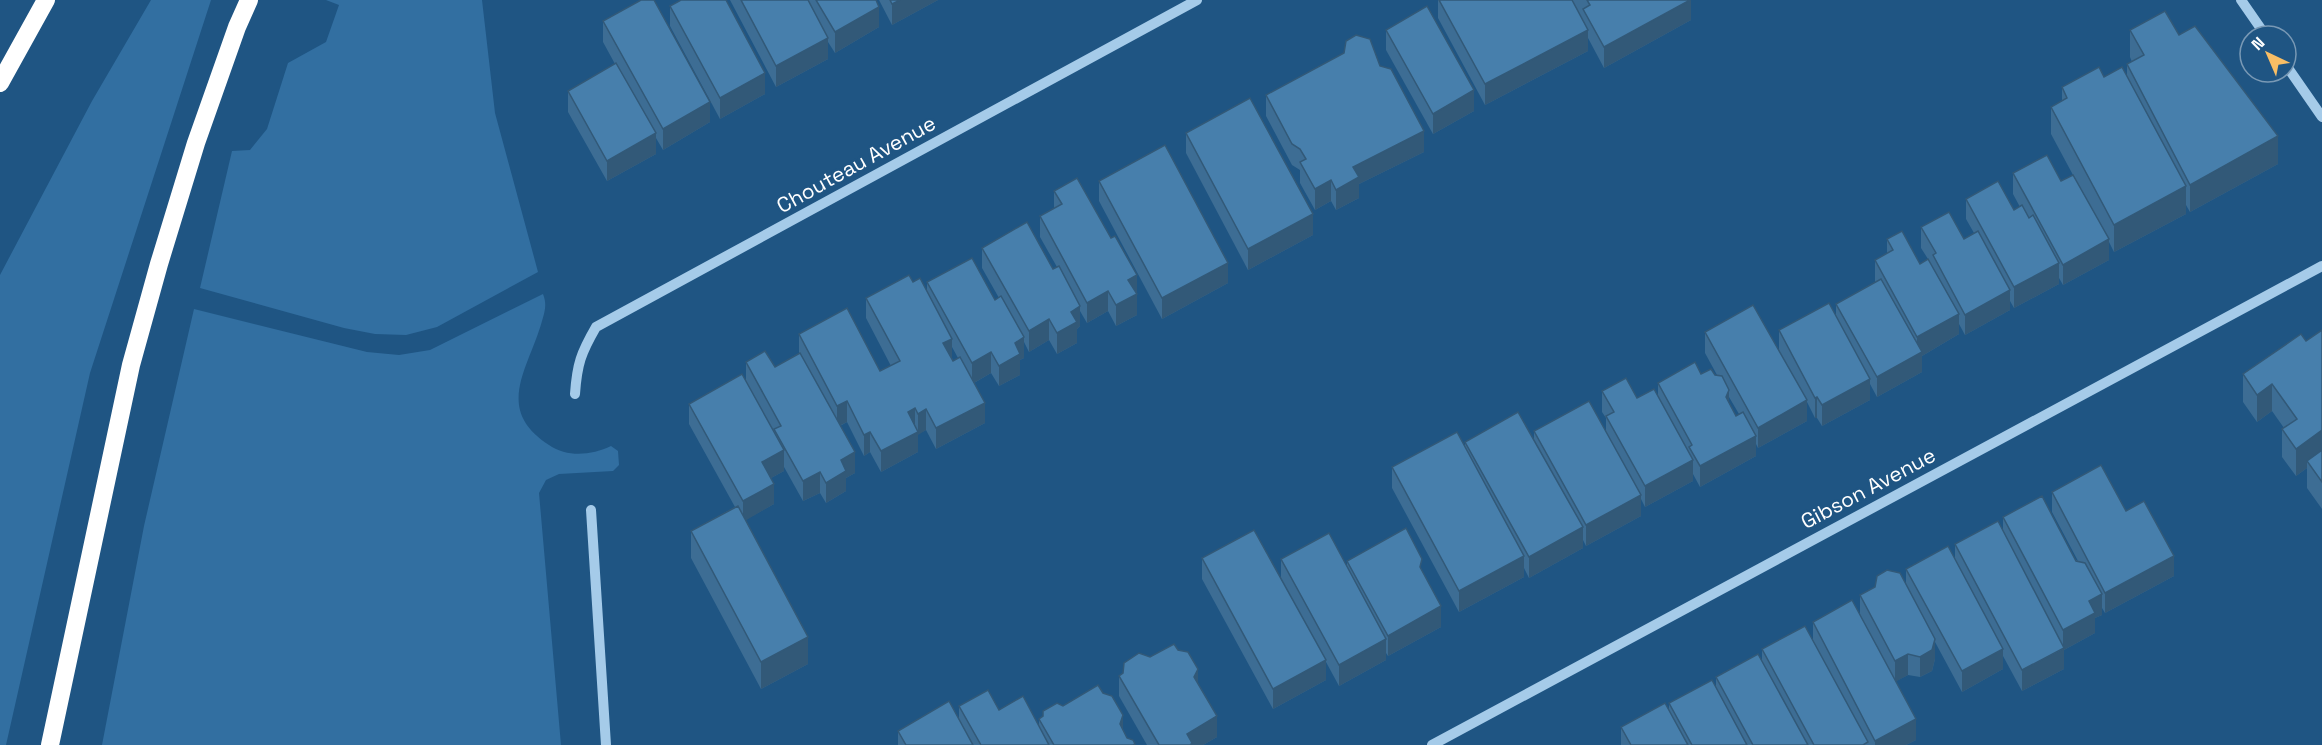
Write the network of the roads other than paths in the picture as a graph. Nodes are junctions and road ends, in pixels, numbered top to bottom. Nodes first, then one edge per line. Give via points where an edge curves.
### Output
1 (46, 0) edge
2 (249, 0) edge
3 (1197, 0) edge
4 (2241, 0) edge
5 (2258, 24) edge
6 (2298, 82) edge
7 (0, 83) edge
8 (2322, 117) edge
9 (2322, 266) edge
10 (575, 394) dead end
11 (591, 510) dead end
12 (50, 745) edge
13 (606, 745) edge
14 (1432, 745) edge

1 - 7 highway
2 - 12 highway via 196,143 131,366
3 - 10 street, Chouteau Avenue via 596,327 576,372
4 - 5 street
6 - 8 street
9 - 14 street, Gibson Avenue
11 - 13 street

